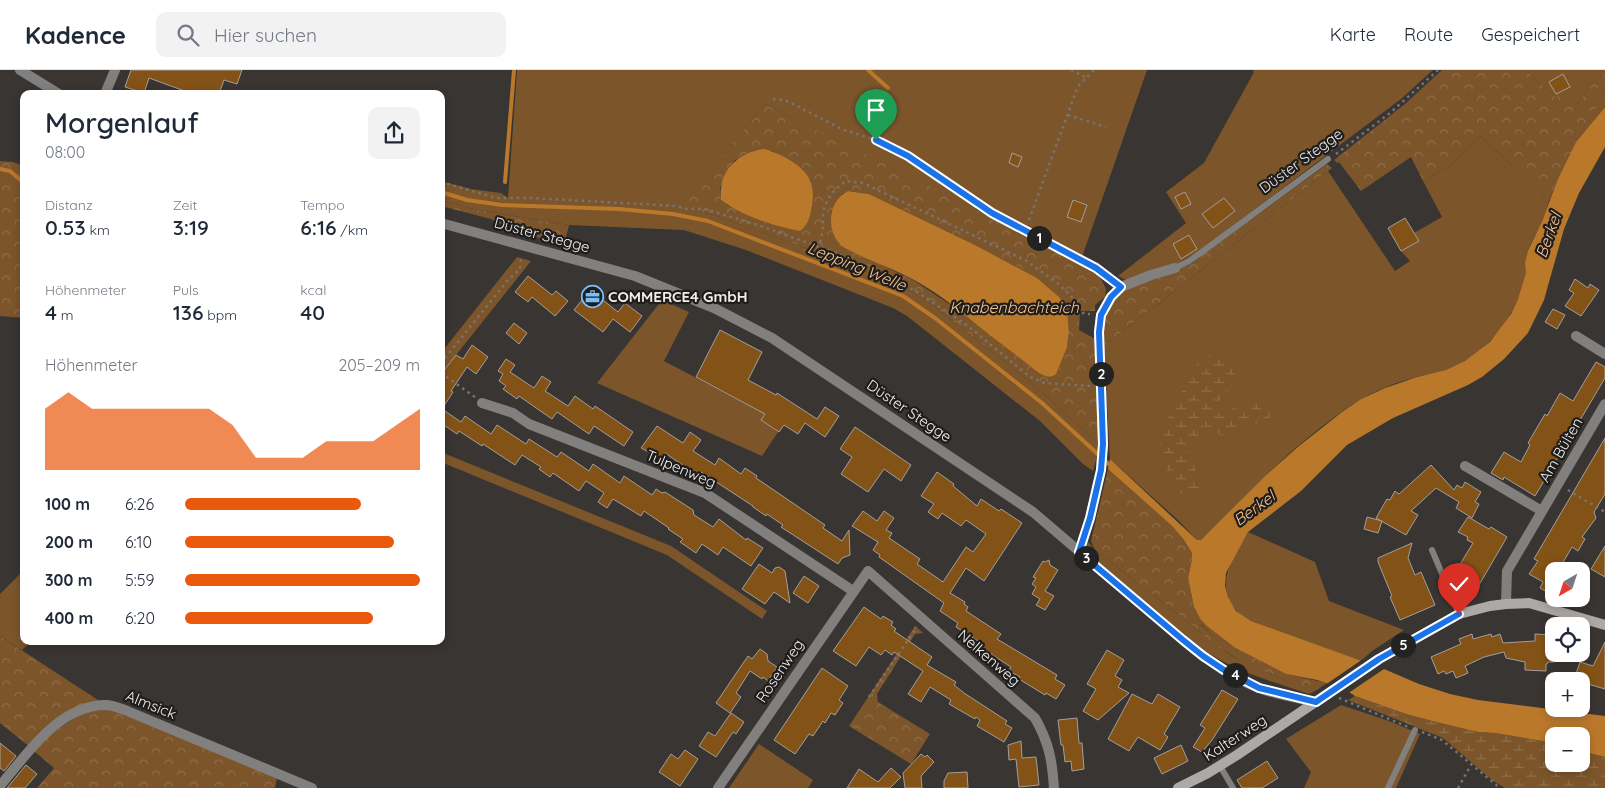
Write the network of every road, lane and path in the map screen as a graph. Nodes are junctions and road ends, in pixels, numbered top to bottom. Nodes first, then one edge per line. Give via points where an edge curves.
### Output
1 (20, 70) edge
2 (115, 70) edge
3 (1071, 70) edge
4 (1094, 70) edge
5 (1438, 70) edge
6 (1087, 78) junction
7 (52, 90) edge
8 (107, 90) edge
9 (773, 99) dead end
10 (1068, 115) junction
11 (1106, 127) dead end
12 (1328, 159) joint
13 (445, 183) edge
14 (992, 213) joint
15 (445, 224) edge
16 (1025, 230) junction
17 (522, 245) junction
18 (813, 246) junction
19 (1175, 268) joint
20 (1121, 287) junction
21 (1101, 315) junction
22 (1576, 336) dead end
23 (1605, 354) edge
24 (445, 358) edge
25 (445, 376) edge
26 (1101, 385) junction
27 (482, 403) joint
28 (1605, 404) edge
29 (1465, 466) dead end
30 (1558, 484) junction
31 (1542, 512) junction
32 (1605, 512) edge
33 (1432, 550) dead end
34 (1079, 552) junction
35 (868, 571) joint
36 (853, 591) junction
37 (1506, 604) junction
38 (1459, 614) junction
39 (922, 620) junction
40 (1605, 625) edge
41 (869, 697) dead end
42 (1316, 702) junction
43 (1416, 730) dead end
44 (1471, 765) dead end
45 (1220, 766) junction
46 (0, 786) edge
47 (312, 788) edge
48 (718, 788) edge
49 (1054, 788) edge
50 (1178, 788) edge
51 (1233, 788) edge
52 (1388, 788) edge
53 (1458, 788) edge

1 - 7 street
2 - 8 street
3 - 6 path
4 - 6 path
5 - 12 path, Düster Stegge via 1383,119
6 - 10 path via 1078,86
9 - 14 path via 785,100 844,130 876,140 908,156
10 - 11 path
10 - 16 path
12 - 19 lane, Düster Stegge via 1202,252
13 - 18 path via 496,198 704,209
14 - 16 street
15 - 17 street, Düster Stegge
16 - 20 street via 1096,268
17 - 24 path via 520,269
17 - 34 street, Düster Stegge via 635,276 699,302 772,338 1033,512
18 - 21 path via 820,242 824,232 825,206 835,189 846,181 863,183 1025,260 1056,282 1084,314
18 - 26 path via 836,253 914,290 968,326 1030,377 1044,383 1086,387
19 - 20 street
20 - 21 street
21 - 26 street
22 - 23 street
25 - 27 path
26 - 34 street via 1101,470
27 - 36 street, Tulpenweg via 705,493
28 - 30 street, Am Bülten
29 - 31 street
30 - 31 street, Am Bülten
30 - 32 path
31 - 37 street, Am Bülten via 1507,571
33 - 38 lane
34 - 42 street, Düster Stegge via 1183,640 1224,670 1259,688
35 - 36 street, Rosenweg
35 - 39 street, Nelkenweg
36 - 48 street, Rosenweg
37 - 38 street, Kalterweg
37 - 40 street, Kalterweg via 1529,603
38 - 42 street, Kalterweg via 1379,659
39 - 41 path
39 - 49 street, Nelkenweg via 1035,718 1046,738
42 - 45 street, Kalterweg
43 - 52 lane
44 - 53 path
45 - 50 street, Kalterweg
45 - 51 lane
46 - 47 street, Almsick via 49,731 67,716 81,709 108,705

